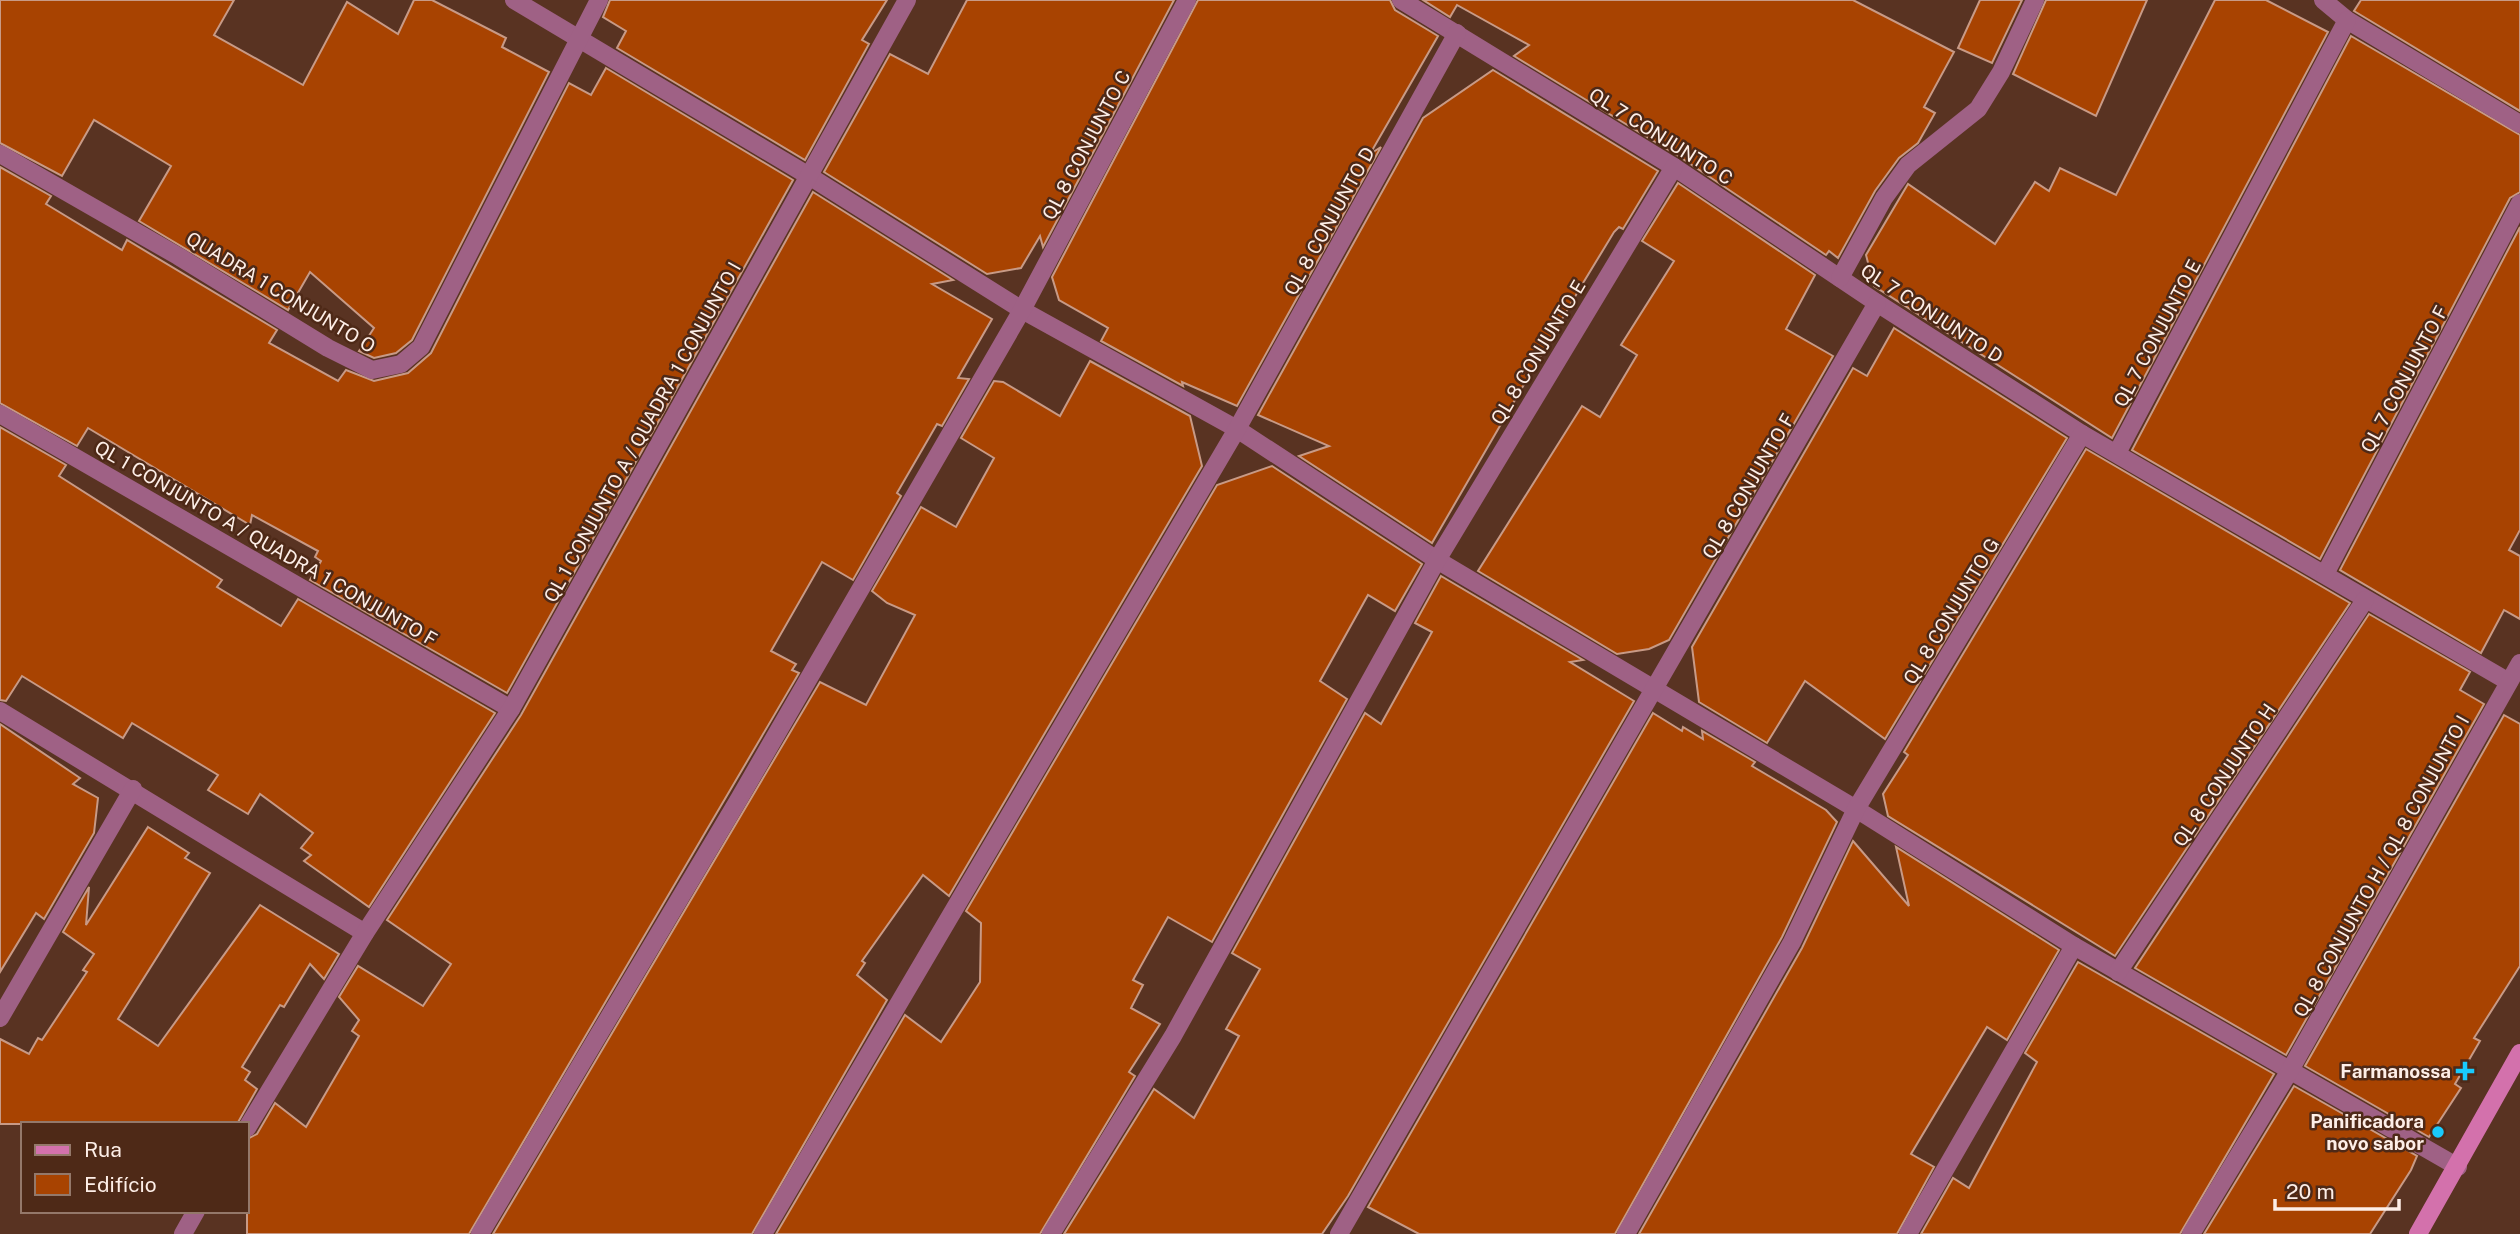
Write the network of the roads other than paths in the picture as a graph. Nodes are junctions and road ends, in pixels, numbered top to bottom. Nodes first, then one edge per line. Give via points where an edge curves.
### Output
1 (514, 0) edge
2 (598, 0) edge
3 (907, 0) edge
4 (1187, 0) edge
5 (1401, 0) edge
6 (2035, 0) edge
7 (2325, 0) edge
8 (2347, 20) junction
9 (1457, 33) junction
10 (578, 36) junction
11 (2520, 124) edge
12 (0, 155) edge
13 (1674, 167) junction
14 (809, 176) junction
15 (2520, 203) edge
16 (1840, 278) junction
17 (1877, 303) junction
18 (1021, 310) junction
19 (0, 414) edge
20 (1237, 429) junction
21 (2082, 434) junction
22 (2117, 453) junction
23 (1437, 560) junction
24 (2325, 575) junction
25 (2365, 600) junction
26 (2520, 663) edge
27 (2509, 682) junction
28 (1656, 690) junction
29 (511, 709) junction
30 (0, 711) edge
31 (133, 789) junction
32 (1856, 809) junction
33 (365, 933) junction
34 (2074, 946) junction
35 (2118, 972) junction
36 (0, 1018) edge
37 (2520, 1053) edge
38 (2289, 1072) junction
39 (248, 1126) edge
40 (2458, 1167) junction
41 (195, 1213) edge
42 (183, 1234) edge
43 (481, 1234) edge
44 (763, 1234) edge
45 (1051, 1234) edge
46 (1339, 1234) edge
47 (1626, 1234) edge
48 (1908, 1234) edge
49 (2191, 1234) edge
50 (2419, 1234) edge

1 - 10 street
2 - 10 street, QUADRA 1 CONJUNTO O
3 - 14 street, QL 1 CONJUNTO A / QUADRA 1 CONJUNTO I
4 - 18 street, QL 8 CONJUNTO C
5 - 9 street, QL 7 CONJUNTO C
6 - 16 street, QL 7 CONJUNTO D via 1978,109 1908,165 1884,198
7 - 8 street
8 - 11 street
8 - 22 street, QL 7 CONJUNTO E
9 - 13 street, QL 7 CONJUNTO C
9 - 20 street, QL 8 CONJUNTO D
10 - 12 street, QUADRA 1 CONJUNTO O via 421,347 401,364 372,370
10 - 14 street
13 - 16 street, QL 7 CONJUNTO C
13 - 23 street, QL 8 CONJUNTO E
14 - 18 street
14 - 29 street, QL 1 CONJUNTO A / QUADRA 1 CONJUNTO I
15 - 24 street, QL 7 CONJUNTO F
16 - 17 street, QL 7 CONJUNTO D
17 - 21 street, QL 7 CONJUNTO D
17 - 28 street, QL 8 CONJUNTO F
18 - 20 street
18 - 43 street, QL 8 CONJUNTO C
19 - 29 street, QL 1 CONJUNTO A / QUADRA 1 CONJUNTO F
20 - 23 street
20 - 44 street, QL 8 CONJUNTO D
21 - 22 street, QL 7 CONJUNTO D
21 - 32 street, QL 8 CONJUNTO G
22 - 24 street
23 - 28 street
23 - 45 street, QL 8 CONJUNTO E via 1173,1036
24 - 25 street
25 - 27 street
25 - 35 street, QL 8 CONJUNTO H
26 - 27 street, QL 8 CONJUNTO H / QL 8 CONJUNTO I
27 - 38 street, QL 8 CONJUNTO H / QL 8 CONJUNTO I
28 - 32 street
28 - 46 street, QL 8 CONJUNTO F
29 - 33 street, QL 1 CONJUNTO A / QUADRA 1 CONJUNTO I
30 - 31 street
31 - 33 street
31 - 36 street
32 - 34 street
32 - 47 street, QL 8 CONJUNTO G via 1792,942
33 - 39 street, QL 1 CONJUNTO A / QUADRA 1 CONJUNTO I
34 - 35 street
34 - 48 street
35 - 38 street
37 - 40 street
38 - 40 street
38 - 49 street, QL 8 CONJUNTO H / QL 8 CONJUNTO I
40 - 50 street
41 - 42 street

